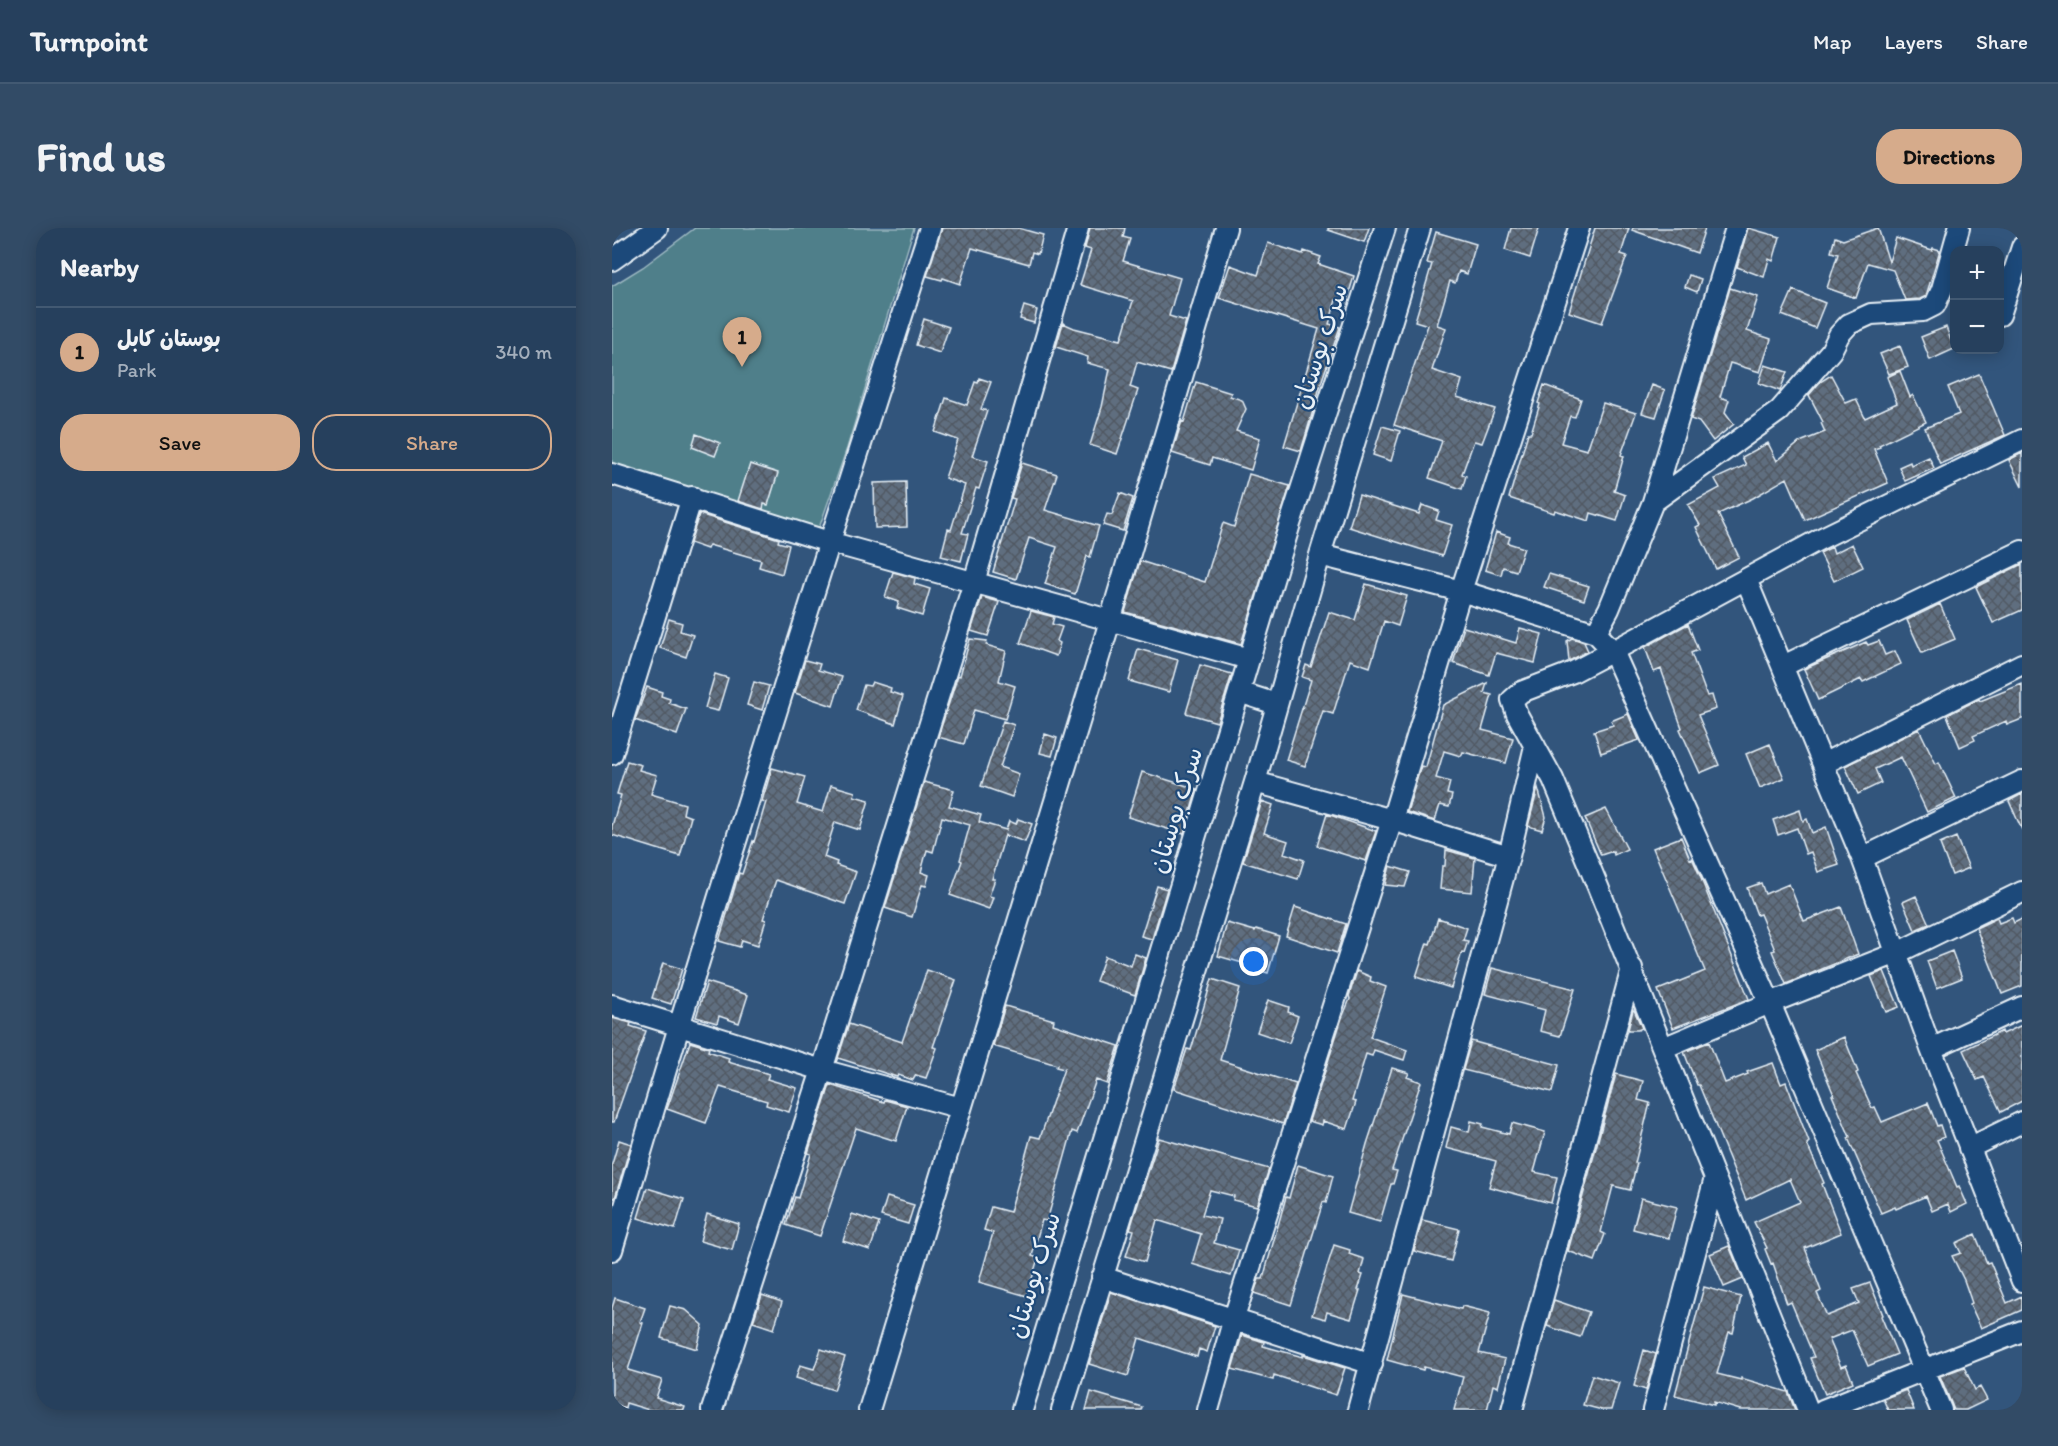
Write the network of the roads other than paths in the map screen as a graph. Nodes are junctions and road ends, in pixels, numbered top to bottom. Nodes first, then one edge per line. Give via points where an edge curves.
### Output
1 (657, 228) edge
2 (930, 228) edge
3 (1078, 228) edge
4 (1226, 228) edge
5 (1385, 228) edge
6 (1420, 228) edge
7 (1579, 228) edge
8 (1736, 228) edge
9 (1959, 228) edge
10 (2022, 247) edge
11 (612, 260) edge
12 (2004, 303) edge
13 (2022, 440) edge
14 (612, 474) edge
15 (692, 497) junction
16 (1653, 502) junction
17 (829, 542) junction
18 (2022, 551) edge
19 (1320, 555) junction
20 (1746, 579) junction
21 (974, 582) junction
22 (1461, 591) junction
23 (1110, 621) junction
24 (1596, 633) junction
25 (1613, 651) junction
26 (1249, 660) junction
27 (2022, 664) edge
28 (1783, 666) junction
29 (1239, 692) junction
30 (1276, 704) junction
31 (1535, 746) junction
32 (612, 754) edge
33 (1823, 764) junction
34 (2022, 781) edge
35 (1255, 782) junction
36 (1392, 820) junction
37 (1509, 856) junction
38 (1862, 858) junction
39 (2022, 892) edge
40 (1897, 953) junction
41 (1632, 968) junction
42 (1770, 1003) junction
43 (612, 1005) edge
44 (2022, 1007) edge
45 (678, 1027) junction
46 (1663, 1048) junction
47 (1931, 1049) junction
48 (822, 1070) junction
49 (961, 1108) junction
50 (2022, 1122) edge
51 (1969, 1148) junction
52 (1715, 1178) junction
53 (2014, 1241) edge
54 (612, 1250) edge
55 (1102, 1277) junction
56 (2022, 1281) edge
57 (1234, 1318) junction
58 (2022, 1331) edge
59 (1372, 1364) junction
60 (1925, 1370) junction
61 (712, 1410) edge
62 (869, 1410) edge
63 (1022, 1410) edge
64 (1062, 1410) edge
65 (1208, 1410) edge
66 (1358, 1410) edge
67 (1512, 1410) edge
68 (1653, 1410) edge
69 (1808, 1410) edge
70 (1823, 1410) edge
71 (1941, 1410) edge

1 - 11 street
2 - 17 street
3 - 21 street
4 - 23 street
5 - 26 street, سرک بوستان
6 - 19 street
7 - 22 street
8 - 16 street
9 - 16 street via 1935,305 1923,312 1871,314 1849,324 1779,411
10 - 12 street
13 - 20 street
14 - 15 street
15 - 17 street
15 - 32 street
16 - 24 street
17 - 21 street
17 - 45 street
18 - 28 street
19 - 22 street
19 - 30 street
20 - 25 street
20 - 28 street
21 - 23 street
21 - 48 street
22 - 24 street
22 - 36 street
23 - 26 street
23 - 49 street
24 - 25 street
25 - 31 street via 1521,692 1512,700
25 - 42 street
26 - 29 street, سرک بوستان
27 - 33 street
28 - 33 street
29 - 30 street
29 - 63 street, سرک بوستان
30 - 35 street
31 - 37 street
31 - 41 street via 1553,779
33 - 38 street
34 - 38 street
35 - 36 street
35 - 55 street
36 - 37 street
36 - 57 street
37 - 59 street
38 - 40 street
39 - 40 street
40 - 42 street
40 - 47 street
41 - 46 street
41 - 67 street
42 - 46 street
42 - 60 street
43 - 45 street
44 - 47 street
45 - 48 street
45 - 54 street
46 - 52 street
47 - 51 street
48 - 49 street
48 - 61 street
49 - 62 street
50 - 51 street
51 - 53 street
52 - 68 street
52 - 69 street
53 - 56 street
55 - 57 street
55 - 64 street
57 - 59 street
57 - 65 street
58 - 60 street
59 - 66 street
60 - 70 street
60 - 71 street

